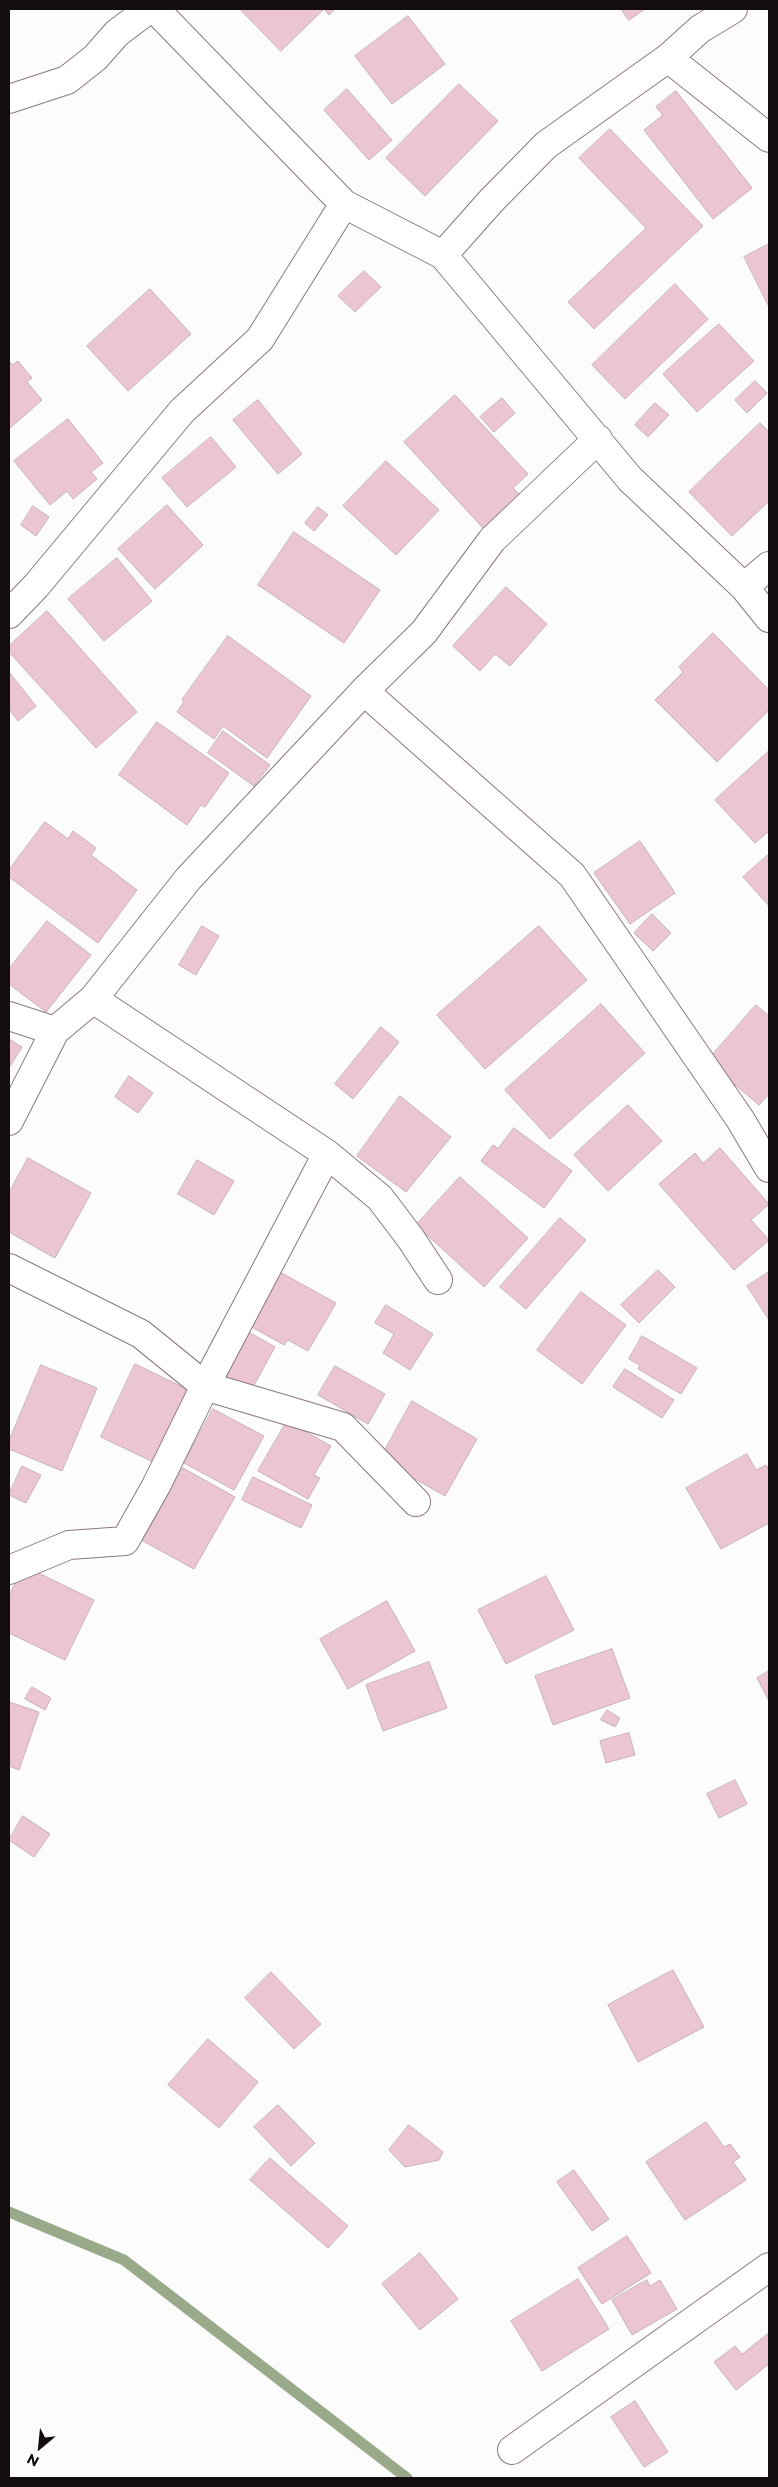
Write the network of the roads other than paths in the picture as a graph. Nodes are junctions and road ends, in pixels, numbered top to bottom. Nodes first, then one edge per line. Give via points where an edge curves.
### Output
1 (149, 9) edge
2 (155, 9) edge
3 (733, 9) edge
4 (668, 58) junction
5 (9, 98) edge
6 (769, 138) edge
7 (344, 204) junction
8 (443, 255) junction
9 (598, 439) junction
10 (769, 566) edge
11 (744, 586) junction
12 (9, 614) edge
13 (769, 618) edge
14 (364, 692) junction
15 (93, 999) junction
16 (9, 1016) edge
17 (55, 1031) junction
18 (9, 1121) edge
19 (327, 1154) junction
20 (769, 1168) edge
21 (9, 1268) edge
22 (438, 1280) dead end
23 (206, 1386) junction
24 (416, 1502) dead end
25 (9, 1570) edge
26 (769, 2267) edge
27 (512, 2450) dead end

1 - 5 street via 117,33 95,58 68,80
2 - 7 street
3 - 4 street via 700,29
4 - 6 street
4 - 8 street via 546,145
7 - 8 street
7 - 12 street via 260,339 182,411
8 - 9 street
9 - 11 street via 630,479
9 - 14 street via 492,540 424,632
10 - 11 street
11 - 13 street
14 - 15 street via 188,879
14 - 20 street via 572,876 740,1119
15 - 17 street
15 - 19 street
16 - 17 street
17 - 18 street
19 - 22 street via 380,1198
19 - 23 street
21 - 23 street via 141,1334
23 - 24 street via 343,1427
23 - 25 street via 125,1541 69,1545
26 - 27 street

